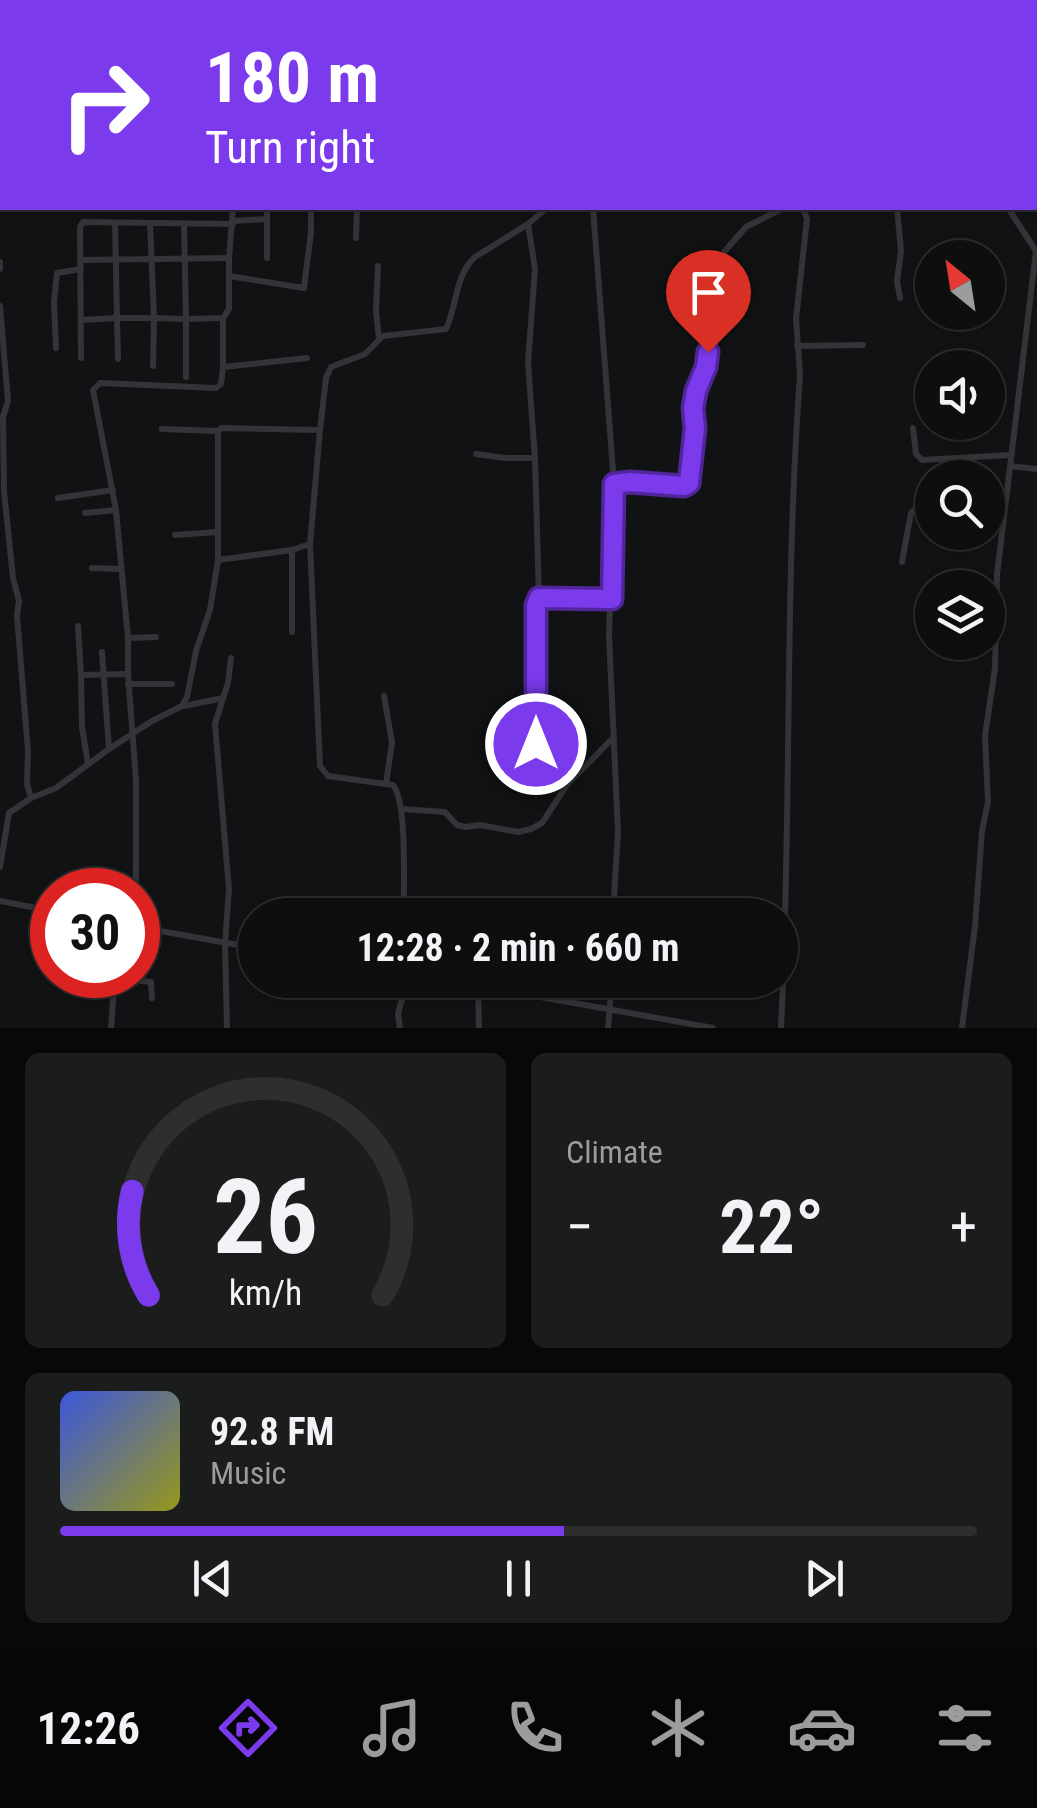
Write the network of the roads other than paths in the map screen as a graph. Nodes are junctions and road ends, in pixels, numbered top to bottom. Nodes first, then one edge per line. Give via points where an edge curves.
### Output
1 (233, 210) edge
2 (268, 210) edge
3 (311, 210) edge
4 (357, 210) edge
5 (545, 210) edge
6 (593, 210) edge
7 (779, 210) edge
8 (801, 210) edge
9 (897, 210) edge
10 (1009, 210) edge
11 (266, 219) junction
12 (233, 222) junction
13 (114, 223) junction
14 (150, 223) junction
15 (184, 224) junction
16 (528, 224) junction
17 (356, 238) dead end
18 (230, 258) junction
19 (266, 258) dead end
20 (185, 259) junction
21 (116, 260) junction
22 (152, 260) junction
23 (80, 264) junction
24 (378, 266) dead end
25 (229, 276) junction
26 (1036, 280) edge
27 (900, 298) dead end
28 (0, 306) edge
29 (118, 318) junction
30 (154, 318) junction
31 (223, 318) junction
32 (186, 319) junction
33 (80, 320) junction
34 (380, 340) junction
35 (863, 345) dead end
36 (797, 346) junction
37 (56, 348) dead end
38 (81, 358) dead end
39 (307, 358) dead end
40 (118, 359) dead end
41 (152, 366) dead end
42 (224, 367) junction
43 (186, 377) dead end
44 (914, 428) dead end
45 (162, 430) dead end
46 (320, 430) junction
47 (218, 432) junction
48 (476, 454) dead end
49 (1010, 456) junction
50 (535, 458) junction
51 (1010, 466) junction
52 (1037, 468) edge
53 (614, 484) junction
54 (112, 490) junction
55 (58, 498) dead end
56 (1006, 506) joint
57 (915, 509) edge
58 (116, 510) junction
59 (85, 513) dead end
60 (217, 532) junction
61 (176, 535) dead end
62 (310, 544) junction
63 (292, 550) junction
64 (218, 560) junction
65 (902, 562) dead end
66 (92, 568) dead end
67 (121, 570) junction
68 (539, 598) junction
69 (612, 599) junction
70 (78, 626) dead end
71 (292, 632) dead end
72 (156, 637) dead end
73 (128, 638) junction
74 (102, 652) dead end
75 (231, 658) dead end
76 (104, 674) junction
77 (128, 674) junction
78 (81, 675) junction
79 (128, 684) junction
80 (172, 684) dead end
81 (384, 696) dead end
82 (223, 698) junction
83 (182, 706) junction
84 (131, 734) junction
85 (613, 738) junction
86 (108, 749) junction
87 (88, 764) junction
88 (538, 781) dead end
89 (386, 784) junction
90 (31, 798) junction
91 (402, 809) junction
92 (0, 867) edge
93 (136, 868) edge
94 (404, 898) edge
95 (614, 898) edge
96 (0, 901) edge
97 (30, 907) edge
98 (160, 931) edge
99 (226, 944) junction
100 (238, 946) edge
101 (112, 998) edge
102 (402, 998) edge
103 (478, 998) edge
104 (544, 998) edge
105 (611, 998) edge
106 (610, 1010) junction
107 (111, 1028) edge
108 (227, 1028) edge
109 (400, 1028) edge
110 (478, 1028) edge
111 (608, 1028) edge
112 (713, 1028) edge
113 (781, 1028) edge
114 (962, 1028) edge

1 - 12 street
2 - 11 street
3 - 25 street via 304,288
4 - 17 street
5 - 16 street
6 - 53 street
7 - 53 street via 746,227 710,276 733,288 727,313 710,316 706,367 693,408 689,483
8 - 36 street via 807,219
9 - 27 street
10 - 26 street via 1036,251
11 - 12 street
11 - 19 street
12 - 15 street
12 - 18 street
13 - 14 street
13 - 21 street
13 - 23 street via 81,224
14 - 15 street
14 - 22 street
15 - 20 street
16 - 34 street via 468,263 446,329
16 - 50 street via 535,270 528,363
18 - 20 street
18 - 25 street
20 - 22 street
20 - 32 street
21 - 22 street
21 - 23 street
21 - 29 street
22 - 30 street
23 - 33 street
23 - 37 street via 57,273
24 - 34 street
25 - 31 street
26 - 49 street
28 - 90 street via 8,401 4,491 19,601
29 - 30 street
29 - 33 street
29 - 40 street
30 - 32 street
30 - 41 street
31 - 32 street
31 - 42 street
32 - 43 street
33 - 38 street
34 - 46 street via 358,358 331,366
35 - 36 street
36 - 113 street
39 - 42 street
42 - 54 street via 221,384 212,389 96,385
44 - 49 street via 922,460
45 - 47 street
46 - 47 street
46 - 62 street
47 - 60 street
48 - 50 street
49 - 51 street
50 - 68 street
51 - 52 street
51 - 56 street
53 - 69 street
54 - 55 street
54 - 58 street
56 - 114 street via 985,736 988,802
57 - 65 street
58 - 59 street
58 - 67 street
60 - 61 street
60 - 64 street
62 - 63 street
62 - 89 street via 320,766 328,776
63 - 64 street
63 - 71 street
64 - 83 street
66 - 67 street
67 - 73 street
68 - 69 street
68 - 88 street
69 - 85 street
70 - 78 street
72 - 73 street
73 - 77 street
74 - 76 street
75 - 82 street
76 - 77 street
76 - 78 street
76 - 86 street
77 - 79 street
78 - 87 street
79 - 80 street
79 - 84 street
81 - 89 street via 392,742
82 - 83 street
82 - 99 street via 215,724 229,889
83 - 84 street
84 - 86 street
84 - 93 street
85 - 91 street via 532,828 466,827 446,812
85 - 95 street
86 - 87 street
87 - 90 street
89 - 91 street via 397,788
90 - 92 street via 8,813
91 - 94 street
96 - 97 street
98 - 99 street
99 - 100 street
99 - 108 street
101 - 107 street
102 - 109 street
103 - 110 street
104 - 106 street
105 - 106 street
106 - 111 street
106 - 112 street

